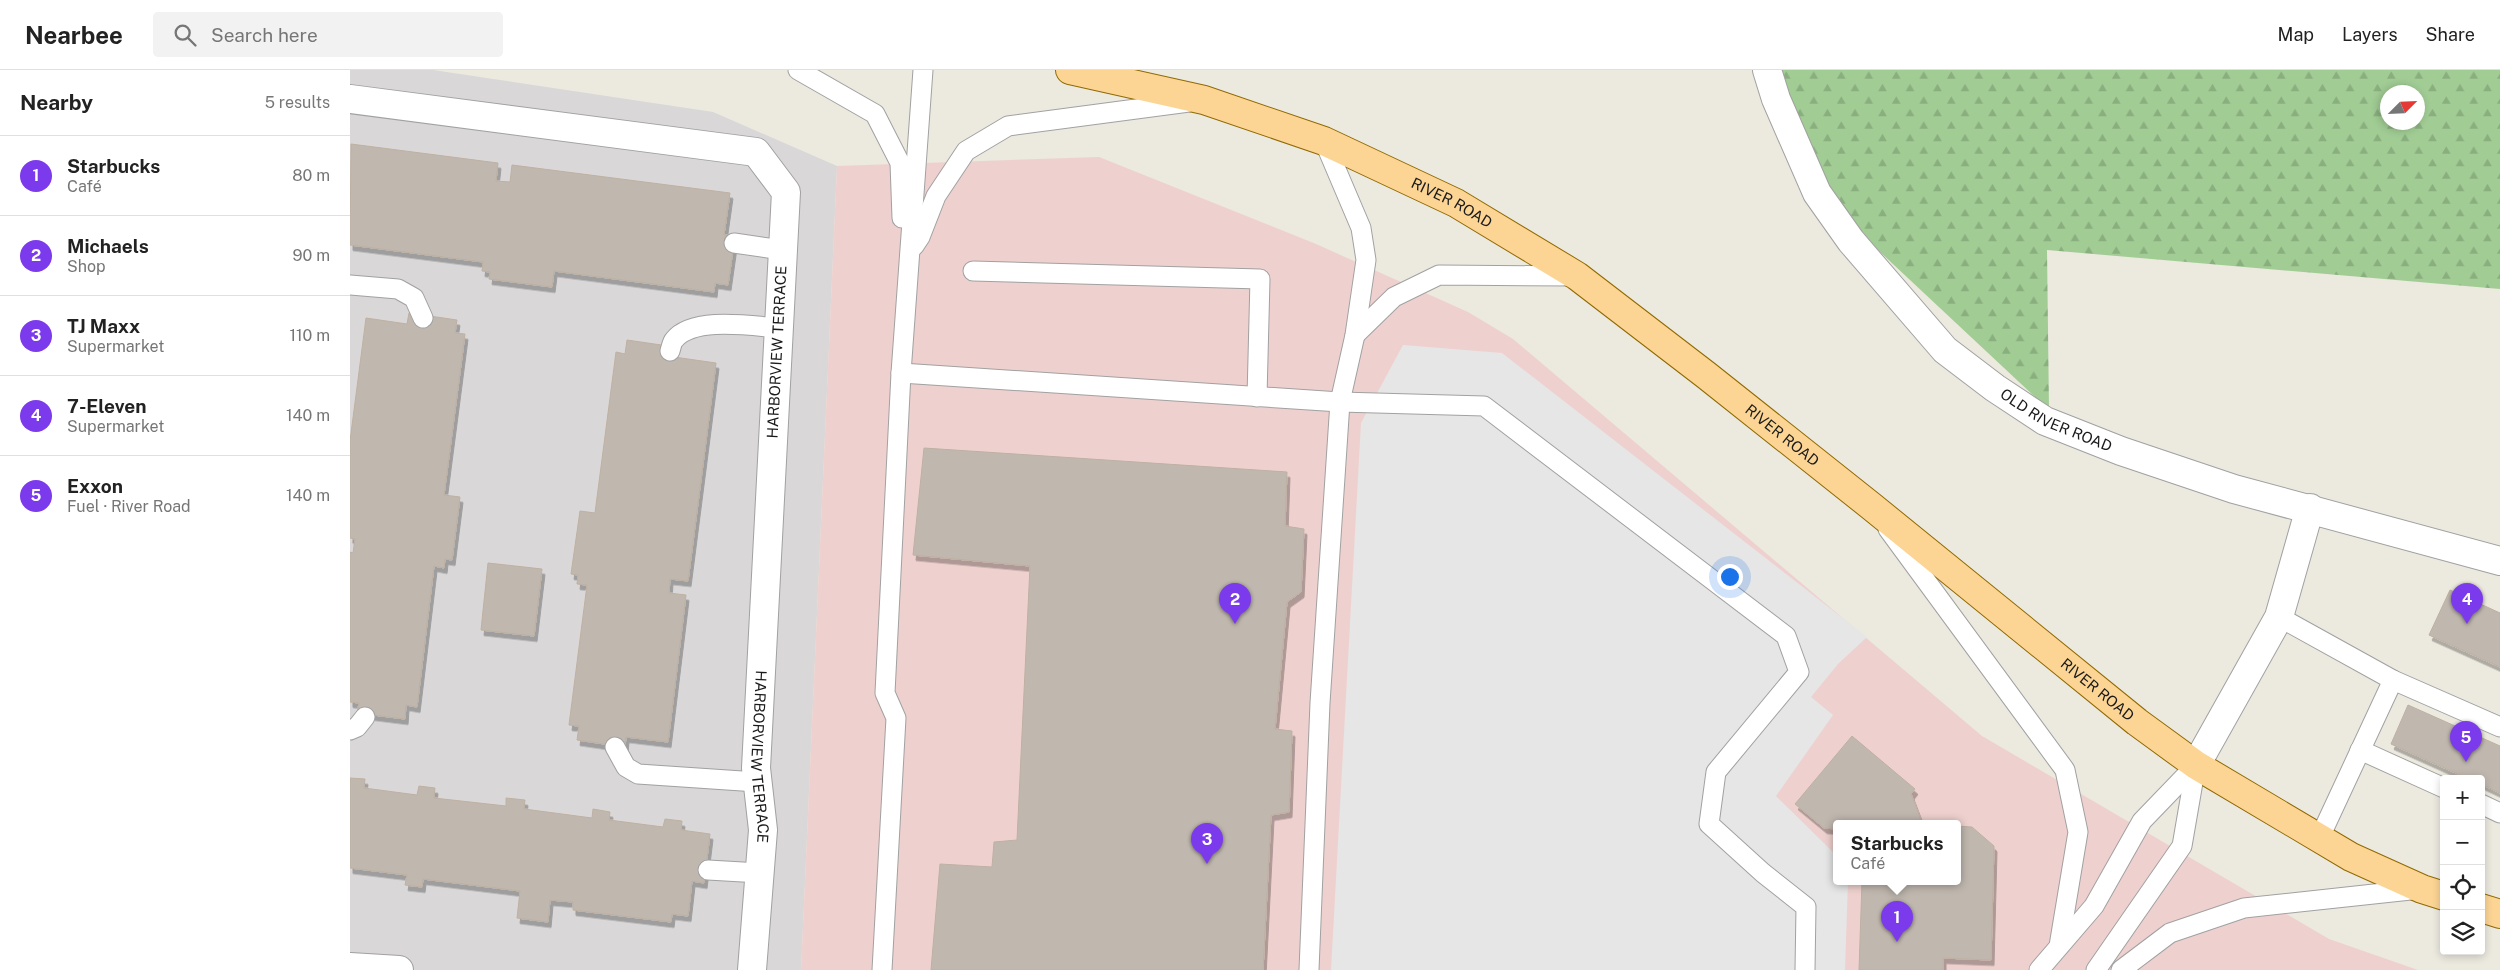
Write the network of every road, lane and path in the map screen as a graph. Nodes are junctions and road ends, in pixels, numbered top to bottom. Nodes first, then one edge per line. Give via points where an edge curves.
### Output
1 (798, 70) edge
2 (923, 70) edge
3 (1070, 70) edge
4 (1767, 70) edge
5 (350, 99) edge
6 (1204, 100) junction
7 (1324, 141) junction
8 (734, 243) dead end
9 (782, 250) junction
10 (910, 251) junction
11 (973, 271) dead end
12 (1576, 276) junction
13 (350, 285) edge
14 (423, 318) dead end
15 (779, 328) junction
16 (1355, 335) junction
17 (670, 351) dead end
18 (901, 373) junction
19 (1257, 397) junction
20 (1340, 402) junction
21 (1871, 506) junction
22 (2310, 508) junction
23 (2500, 561) edge
24 (2280, 617) junction
25 (2393, 680) junction
26 (365, 717) dead end
27 (2500, 728) edge
28 (350, 730) edge
29 (615, 747) dead end
30 (2360, 750) junction
31 (2196, 766) junction
32 (757, 782) junction
33 (2440, 786) edge
34 (2485, 806) edge
35 (2500, 813) edge
36 (2320, 839) junction
37 (708, 870) dead end
38 (760, 873) junction
39 (2433, 892) edge
40 (2485, 909) edge
41 (2500, 914) edge
42 (2059, 946) junction
43 (350, 967) edge
44 (399, 970) edge
45 (752, 970) edge
46 (882, 970) edge
47 (1309, 970) edge
48 (1805, 970) edge
49 (2039, 970) edge
50 (2096, 970) edge
51 (2121, 970) edge

1 - 10 lane via 874,114 900,163 903,226
2 - 10 lane
3 - 6 main road, RIVER ROAD
4 - 22 street, OLD RIVER ROAD via 1776,99 1817,193 1851,241 1945,350 2045,421 2234,489
5 - 9 street, HARBORVIEW TERRACE via 756,152 786,192
6 - 7 main road, RIVER ROAD
6 - 10 lane via 1008,126 966,151 936,196 920,238
7 - 12 main road, RIVER ROAD via 1456,203
7 - 16 lane via 1361,228 1366,260
8 - 9 lane
9 - 15 street, HARBORVIEW TERRACE
10 - 18 lane
11 - 19 lane via 1260,279
12 - 16 lane via 1439,275 1394,297
12 - 21 main road, RIVER ROAD
13 - 14 lane via 398,289 414,298
15 - 17 lane via 720,324 691,328 674,340
15 - 32 street, HARBORVIEW TERRACE
16 - 20 lane
18 - 19 lane
18 - 46 lane via 885,693 896,718
19 - 20 lane
20 - 47 lane via 1320,703
20 - 48 lane via 1484,406 1786,636 1800,672 1716,772 1710,824 1762,873 1806,907
21 - 31 main road, RIVER ROAD
21 - 42 lane via 2065,770 2078,832
22 - 23 street, OLD RIVER ROAD
22 - 24 street
24 - 25 lane
24 - 31 street
25 - 27 lane
25 - 30 lane
26 - 28 lane
29 - 32 lane via 626,767 638,774
30 - 33 lane
30 - 36 lane
31 - 36 main road, RIVER ROAD
31 - 42 lane via 2142,822 2094,906
31 - 50 lane via 2182,846
32 - 38 street, HARBORVIEW TERRACE via 763,830
34 - 35 lane
36 - 39 main road, RIVER ROAD via 2351,857
37 - 38 lane
38 - 45 street, HARBORVIEW TERRACE
39 - 51 lane via 2244,908 2170,933
40 - 41 main road
42 - 49 lane
43 - 44 street

